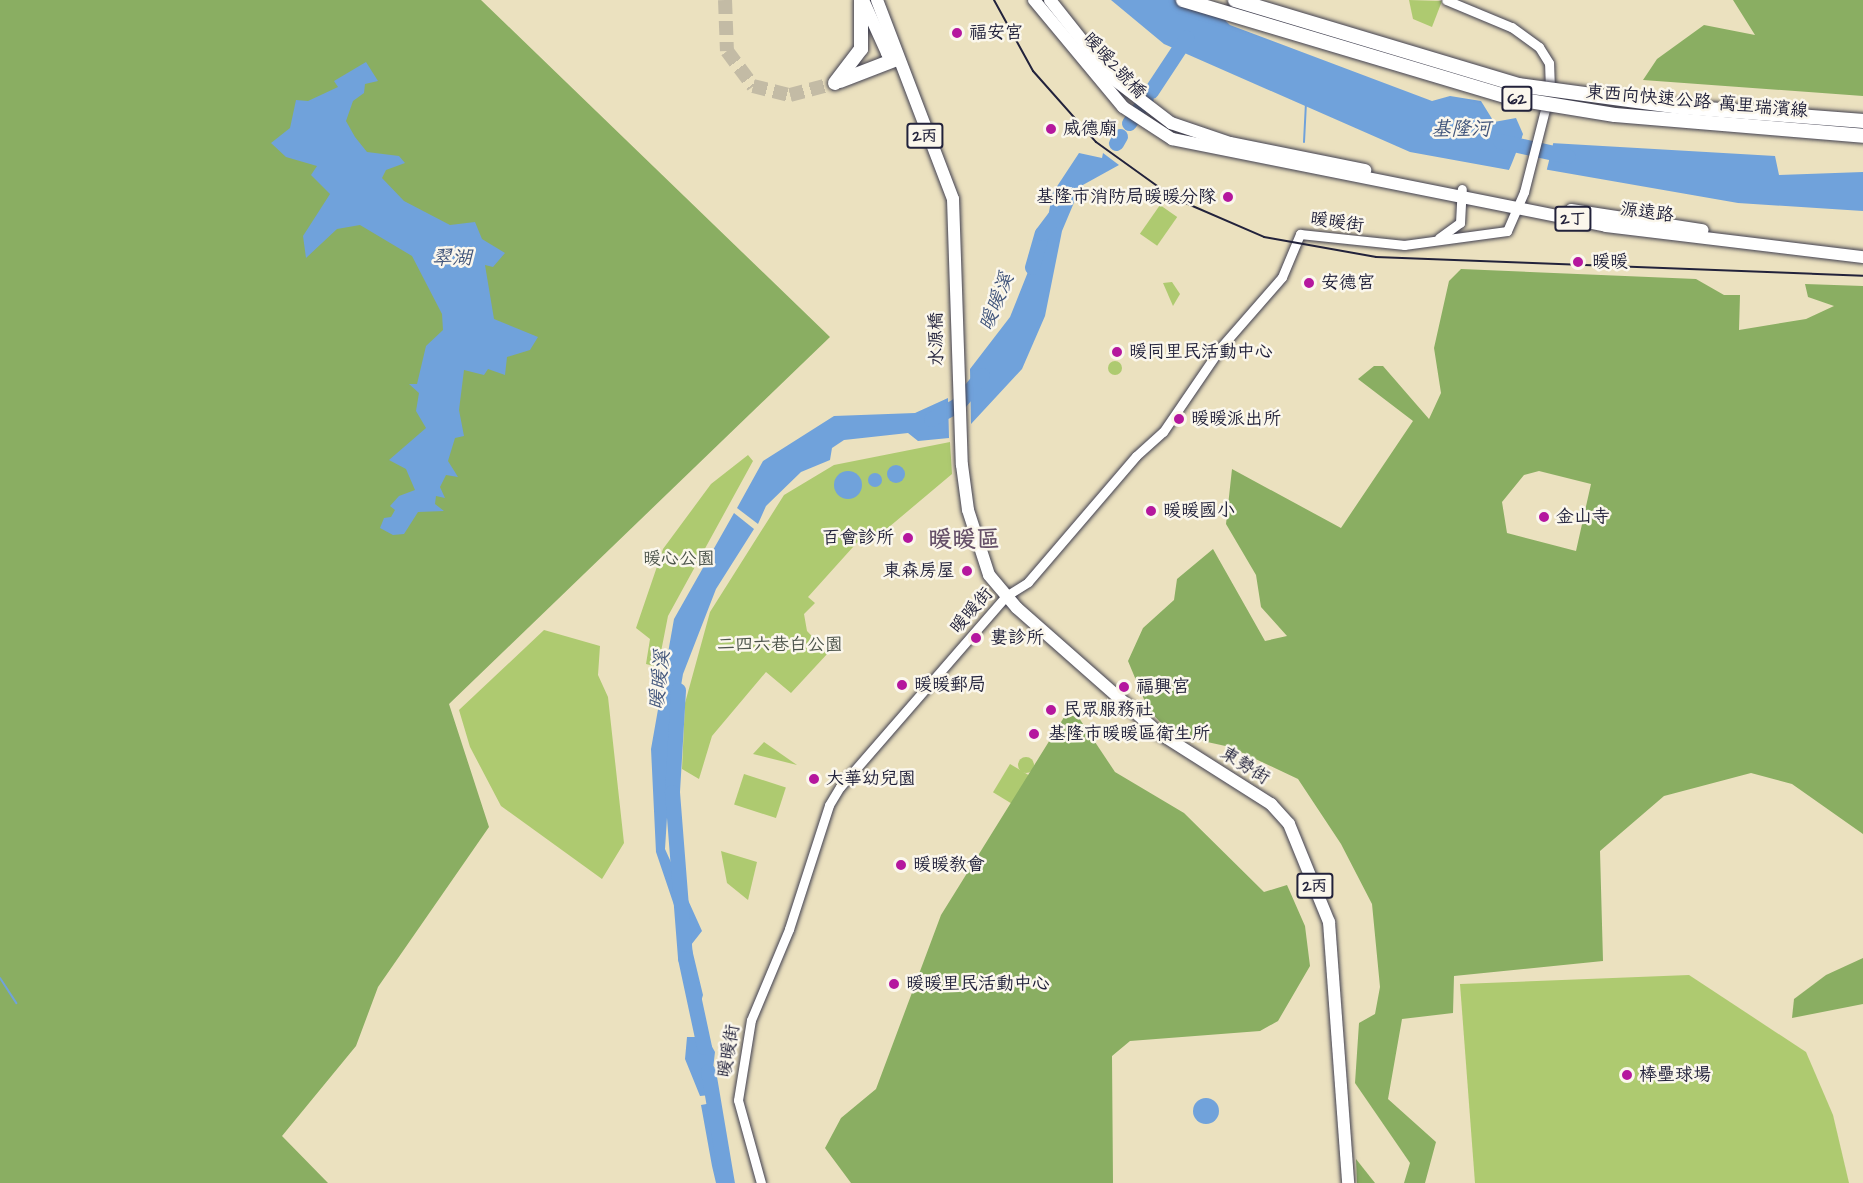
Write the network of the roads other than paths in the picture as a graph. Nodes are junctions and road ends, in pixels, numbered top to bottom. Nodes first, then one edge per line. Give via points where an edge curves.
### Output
1 (862, 0) edge
2 (877, 0) edge
3 (1034, 0) edge
4 (1050, 0) edge
5 (1183, 0) edge
6 (1235, 0) edge
7 (1257, 0) edge
8 (1446, 0) edge
9 (1283, 14) junction
10 (897, 59) junction
11 (1863, 121) edge
12 (1863, 136) edge
13 (1287, 160) junction
14 (1462, 193) junction
15 (1518, 199) junction
16 (1431, 241) junction
17 (1863, 249) edge
18 (1863, 257) edge
19 (962, 465) joint
20 (1006, 596) junction
21 (761, 1183) edge
22 (1348, 1183) edge

1 - 10 main road, 2丙 via 887,53
1 - 10 highway via 861,49 835,83
2 - 10 main road, 2丙
3 - 13 main road, 暖暖2號橋 / 2丁 via 1090,73 1154,129 1172,139
4 - 13 main road, 暖暖2號橋 / 2丁 via 1111,77 1146,107 1185,129
5 - 12 highway, 東西向快速公路 萬里瑞濱線 / 62, bridge via 1511,98 1615,115
6 - 9 highway, 東西向快速公路 萬里瑞濱線 / 62, bridge
7 - 9 highway, bridge
8 - 15 street via 1511,27 1539,47 1552,77
9 - 11 highway, 東西向快速公路 萬里瑞濱線 / 62, bridge via 1518,85 1681,107
10 - 19 main road, 水源橋 / 2丙 via 947,180 953,212 955,372
13 - 14 main road, 源遠路 / 2丁
14 - 15 main road, 源遠路 / 2丁
14 - 16 street, 暖暖街 via 1460,223
15 - 16 street, 暖暖街 via 1503,234
15 - 17 main road, 源遠路 / 2丁 via 1620,219
15 - 18 main road, 源遠路 / 2丁 via 1606,226
16 - 20 street, 暖暖街 via 1376,244 1300,234 1282,277 1221,347 1163,432 1136,456 1028,582
19 - 20 main road, 東勢街 / 2丙 via 968,510 989,575
20 - 21 street, 暖暖街 via 829,805 789,929 751,1020 738,1100
20 - 22 main road, 東勢街 / 2丙 via 1159,733 1271,804 1289,824 1329,922

